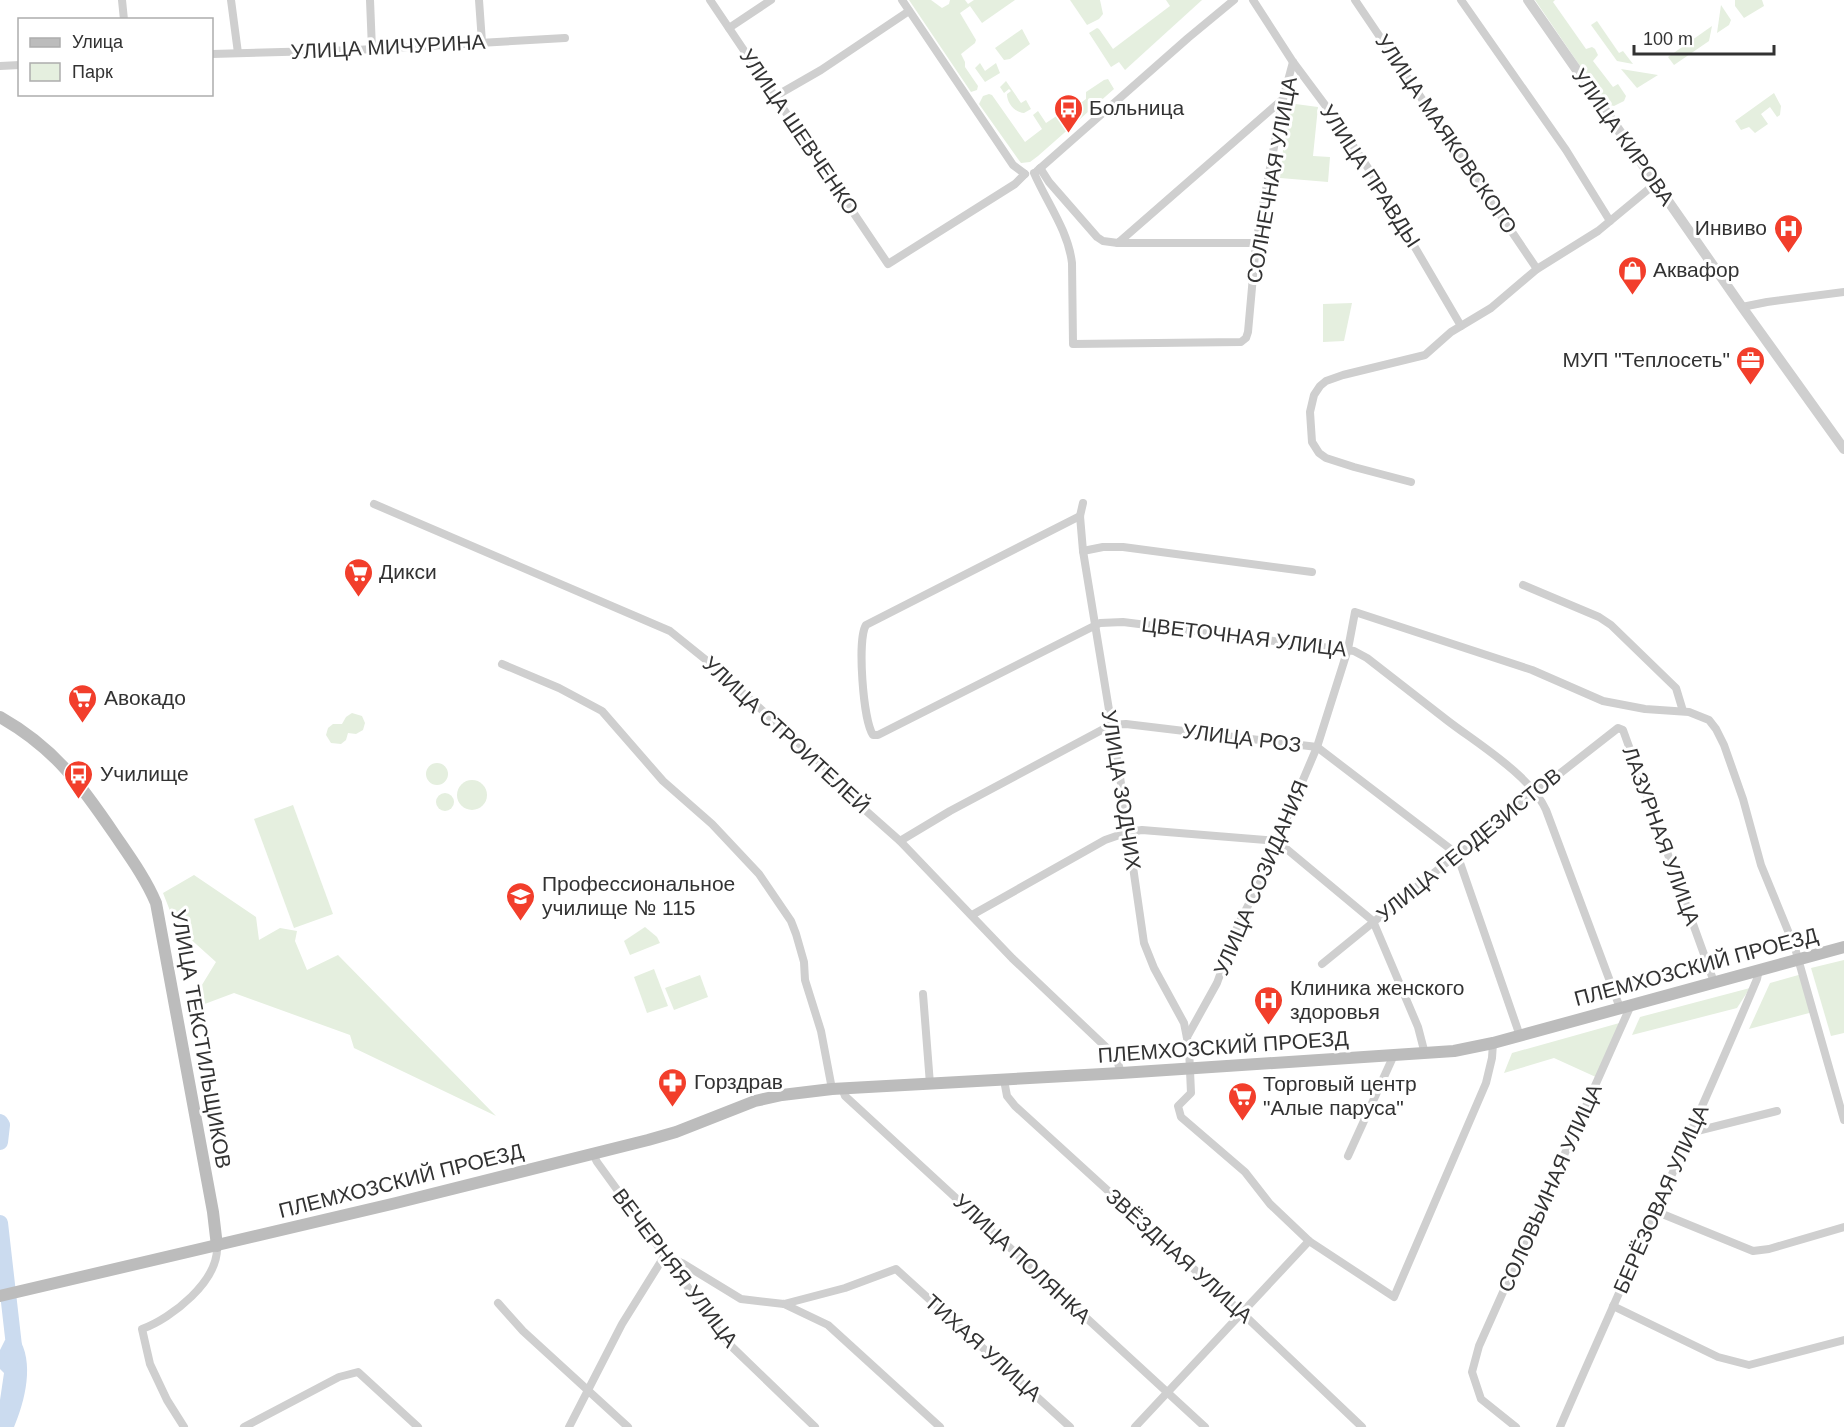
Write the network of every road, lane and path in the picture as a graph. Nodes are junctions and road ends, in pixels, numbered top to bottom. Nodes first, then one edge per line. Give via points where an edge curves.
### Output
1 (122, 0) edge
2 (231, 0) edge
3 (370, 0) edge
4 (479, 0) edge
5 (710, 0) edge
6 (771, 0) edge
7 (902, 0) edge
8 (1234, 0) edge
9 (1253, 0) edge
10 (1354, 0) edge
11 (1461, 0) edge
12 (1528, 0) edge
13 (909, 11) junction
14 (124, 18) edge
15 (729, 28) junction
16 (565, 38) dead end
17 (482, 42) junction
18 (372, 49) junction
19 (238, 53) junction
20 (213, 54) edge
21 (1293, 62) junction
22 (18, 64) edge
23 (0, 66) edge
24 (774, 97) junction
25 (1283, 99) junction
26 (1033, 172) junction
27 (1656, 183) junction
28 (1611, 221) junction
29 (1118, 243) junction
30 (1256, 243) junction
31 (1537, 269) junction
32 (1844, 292) edge
33 (1742, 307) junction
34 (1461, 326) junction
35 (1844, 449) edge
36 (1411, 482) dead end
37 (1083, 502) dead end
38 (374, 504) dead end
39 (1080, 516) junction
40 (1083, 551) junction
41 (1312, 572) dead end
42 (1523, 585) dead end
43 (1094, 625) junction
44 (1348, 649) junction
45 (502, 664) dead end
46 (1683, 711) junction
47 (0, 717) edge
48 (1111, 725) junction
49 (1616, 728) joint
50 (1317, 747) junction
51 (1536, 791) junction
52 (1128, 832) junction
53 (900, 841) junction
54 (1277, 841) junction
55 (1457, 854) junction
56 (972, 915) junction
57 (1374, 921) junction
58 (1844, 947) edge
59 (1798, 960) junction
60 (1322, 964) dead end
61 (1759, 970) junction
62 (1714, 982) junction
63 (923, 994) dead end
64 (1625, 1007) junction
65 (1520, 1036) junction
66 (1188, 1037) junction
67 (1493, 1043) junction
68 (1425, 1054) junction
69 (1393, 1057) junction
70 (1191, 1069) junction
71 (1121, 1073) junction
72 (1004, 1080) junction
73 (930, 1084) junction
74 (837, 1088) junction
75 (1777, 1111) dead end
76 (1844, 1120) edge
77 (1693, 1132) junction
78 (593, 1154) junction
79 (1348, 1156) dead end
80 (1655, 1210) junction
81 (1844, 1227) edge
82 (1309, 1240) junction
83 (217, 1246) junction
84 (664, 1255) junction
85 (0, 1296) edge
86 (498, 1303) dead end
87 (784, 1304) junction
88 (1613, 1306) junction
89 (1241, 1312) junction
90 (1844, 1340) edge
91 (588, 1388) junction
92 (1167, 1393) junction
93 (184, 1427) edge
94 (244, 1427) edge
95 (418, 1427) edge
96 (569, 1427) edge
97 (628, 1427) edge
98 (815, 1427) edge
99 (940, 1427) edge
100 (1070, 1427) edge
101 (1135, 1427) edge
102 (1205, 1427) edge
103 (1362, 1427) edge
104 (1516, 1427) edge
105 (1560, 1427) edge

1 - 14 street
2 - 19 street
3 - 18 street
4 - 17 street
5 - 15 street, УЛИЦА ШЕВЧЕНКО
6 - 15 street
7 - 13 street
8 - 26 street
9 - 21 street, УЛИЦА ПРАВДЫ
10 - 31 street, УЛИЦА МАЯКОВСКОГО
11 - 28 street
12 - 27 street, УЛИЦА КИРОВА
13 - 24 street
13 - 26 street via 1013,165
15 - 24 street, УЛИЦА ШЕВЧЕНКО
16 - 17 street, УЛИЦА МИЧУРИНА
17 - 18 street, УЛИЦА МИЧУРИНА
18 - 19 street, УЛИЦА МИЧУРИНА
19 - 20 street, УЛИЦА МИЧУРИНА
21 - 25 street, СОЛНЕЧНАЯ УЛИЦА
21 - 34 street, УЛИЦА ПРАВДЫ via 1372,174
22 - 23 street
24 - 26 street, УЛИЦА ШЕВЧЕНКО via 888,264
25 - 29 street
25 - 30 street, СОЛНЕЧНАЯ УЛИЦА
26 - 29 street via 1049,183 1097,237 1103,242
26 - 30 street, СОЛНЕЧНАЯ УЛИЦА via 1070,250 1073,344 1244,341
27 - 28 street
27 - 33 street, УЛИЦА КИРОВА
28 - 31 street
29 - 30 street
31 - 34 street via 1491,308
32 - 33 street
33 - 35 street, УЛИЦА КИРОВА
34 - 36 street via 1425,355 1326,381 1312,400 1312,437 1319,453
37 - 39 street, УЛИЦА ЗОДЧИХ
38 - 53 street, УЛИЦА СТРОИТЕЛЕЙ via 670,631 796,740
39 - 40 street, УЛИЦА ЗОДЧИХ
39 - 43 street, ЦВЕТОЧНАЯ УЛИЦА via 866,625 864,693 871,731 879,735
40 - 41 street via 1123,547
40 - 43 street, УЛИЦА ЗОДЧИХ
42 - 46 street via 1599,616 1611,625 1676,688
43 - 44 street, ЦВЕТОЧНАЯ УЛИЦА via 1123,622
43 - 48 street, УЛИЦА ЗОДЧИХ
44 - 46 street, УЛИЦА СОЗИДАНИЯ via 1355,612 1541,674 1603,701
44 - 50 street, УЛИЦА СОЗИДАНИЯ
44 - 51 street, ЦВЕТОЧНАЯ УЛИЦА via 1367,658
45 - 74 street via 602,711 663,781 712,824 759,874 796,934 805,980
46 - 59 street via 1705,718 1719,734 1740,789 1761,865
47 - 83 main road, УЛИЦА ТЕКСТИЛЬЩИКОВ via 34,738 74,776 140,872 156,903
48 - 50 street, УЛИЦА РОЗ
48 - 52 street, УЛИЦА ЗОДЧИХ
48 - 53 street, УЛИЦА РОЗ
49 - 51 street, УЛИЦА ГЕОДЕЗИСТОВ
49 - 62 street, ЛАЗУРНАЯ УЛИЦА via 1623,730
50 - 54 street, УЛИЦА СОЗИДАНИЯ
50 - 55 street, УЛИЦА РОЗ
51 - 55 street, УЛИЦА ГЕОДЕЗИСТОВ
51 - 64 street, ЦВЕТОЧНАЯ УЛИЦА
52 - 54 street via 1173,831
52 - 56 street via 1105,840
52 - 66 street, УЛИЦА ЗОДЧИХ via 1146,948
53 - 56 street, УЛИЦА СТРОИТЕЛЕЙ
54 - 57 street
54 - 66 street, УЛИЦА СОЗИДАНИЯ via 1217,983
55 - 57 street, УЛИЦА ГЕОДЕЗИСТОВ
55 - 65 street
56 - 71 street, УЛИЦА СТРОИТЕЛЕЙ via 1109,1050
57 - 60 street, УЛИЦА ГЕОДЕЗИСТОВ
57 - 68 street via 1418,1027
58 - 59 main road, ПЛЕМХОЗСКИЙ ПРОЕЗД
59 - 61 main road, ПЛЕМХОЗСКИЙ ПРОЕЗД
59 - 76 street
61 - 62 main road, ПЛЕМХОЗСКИЙ ПРОЕЗД
61 - 77 street, БЕРЁЗОВАЯ УЛИЦА
62 - 64 main road, ПЛЕМХОЗСКИЙ ПРОЕЗД
63 - 73 street
64 - 65 main road, ПЛЕМХОЗСКИЙ ПРОЕЗД
64 - 104 street, СОЛОВЬИНАЯ УЛИЦА via 1479,1346 1472,1372 1481,1398
65 - 67 main road, ПЛЕМХОЗСКИЙ ПРОЕЗД
66 - 70 street, УЛИЦА ЗОДЧИХ
67 - 68 main road, ПЛЕМХОЗСКИЙ ПРОЕЗД
67 - 82 street via 1486,1083 1394,1297
68 - 69 main road, ПЛЕМХОЗСКИЙ ПРОЕЗД
69 - 70 main road, ПЛЕМХОЗСКИЙ ПРОЕЗД
69 - 79 street
70 - 71 main road, ПЛЕМХОЗСКИЙ ПРОЕЗД
70 - 82 street, УЛИЦА ЗОДЧИХ via 1191,1093 1178,1106 1181,1117 1245,1172 1270,1204
71 - 72 main road, ПЛЕМХОЗСКИЙ ПРОЕЗД
72 - 73 main road, ПЛЕМХОЗСКИЙ ПРОЕЗД
72 - 89 street, ЗВЁЗДНАЯ УЛИЦА via 1014,1106
73 - 74 main road, ПЛЕМХОЗСКИЙ ПРОЕЗД
74 - 78 main road, ПЛЕМХОЗСКИЙ ПРОЕЗД via 755,1101 663,1136
74 - 92 street, УЛИЦА ПОЛЯНКА
75 - 77 street
77 - 80 street, БЕРЁЗОВАЯ УЛИЦА
78 - 83 main road, ПЛЕМХОЗСКИЙ ПРОЕЗД
78 - 84 street, ВЕЧЕРНЯЯ УЛИЦА
80 - 81 street via 1753,1251
80 - 88 street, БЕРЁЗОВАЯ УЛИЦА
82 - 89 street
83 - 85 main road
83 - 93 street via 215,1263 196,1291 172,1313 142,1329 150,1364
84 - 87 street via 741,1299
84 - 91 street
84 - 98 street, ВЕЧЕРНЯЯ УЛИЦА via 729,1344
86 - 91 street via 523,1331
87 - 99 street via 828,1325
87 - 100 street, ТИХАЯ УЛИЦА via 896,1269
88 - 90 street via 1718,1357 1749,1365
88 - 105 street, БЕРЁЗОВАЯ УЛИЦА
89 - 92 street
89 - 103 street, ЗВЁЗДНАЯ УЛИЦА
91 - 96 street
91 - 97 street
92 - 101 street
92 - 102 street, УЛИЦА ПОЛЯНКА
94 - 95 street via 339,1377 358,1372

